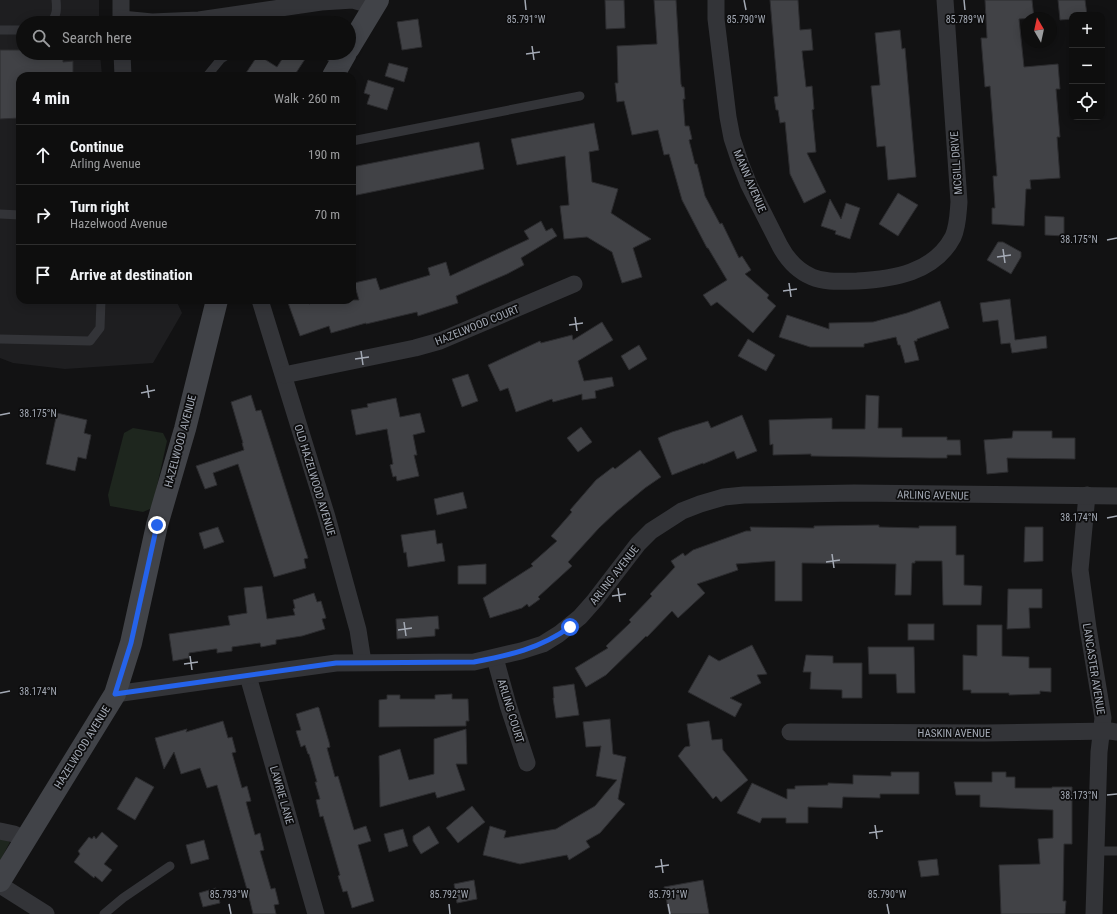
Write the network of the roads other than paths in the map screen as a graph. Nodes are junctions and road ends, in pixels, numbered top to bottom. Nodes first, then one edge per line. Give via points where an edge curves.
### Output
1 (56, 0) edge
2 (121, 0) edge
3 (716, 0) edge
4 (946, 0) edge
5 (305, 2) edge
6 (376, 3) edge
7 (54, 16) edge
8 (121, 16) edge
9 (222, 16) edge
10 (0, 30) edge
11 (16, 30) edge
12 (356, 32) edge
13 (122, 60) edge
14 (220, 60) edge
15 (123, 72) edge
16 (210, 72) edge
17 (580, 96) dead end
18 (356, 140) edge
19 (0, 214) edge
20 (16, 215) edge
21 (879, 279) joint
22 (574, 284) dead end
23 (100, 304) edge
24 (216, 304) edge
25 (261, 304) edge
26 (0, 339) edge
27 (284, 374) junction
28 (1087, 496) junction
29 (1117, 496) edge
30 (495, 658) junction
31 (363, 662) junction
32 (248, 676) junction
33 (115, 694) junction
34 (1109, 731) edge
35 (790, 732) dead end
36 (528, 763) dead end
37 (0, 831) edge
38 (26, 839) junction
39 (1096, 851) junction
40 (1117, 851) edge
41 (170, 866) dead end
42 (0, 882) edge
43 (0, 885) edge
44 (46, 914) edge
45 (104, 914) edge
46 (316, 914) edge
47 (1094, 914) edge

1 - 7 lane via 57,11
2 - 8 street
3 - 21 street, MANN AVENUE via 716,19 732,138 749,185 785,255 804,273 824,281
4 - 21 street, MCGILL DRIVE via 959,202 958,222 948,244 932,261 921,268
5 - 6 street via 353,0
5 - 9 street
6 - 12 street
10 - 11 lane
13 - 15 street
14 - 16 lane
17 - 18 lane
19 - 20 lane
22 - 27 street, HAZELWOOD COURT via 440,341
23 - 26 lane via 100,328 90,341
24 - 33 street, HAZELWOOD AVENUE via 157,525 131,643
25 - 27 street, OLD HAZELWOOD AVENUE
27 - 31 street, OLD HAZELWOOD AVENUE via 358,630
28 - 29 street, ARLING AVENUE
28 - 30 street, ARLING AVENUE via 854,493 724,497 682,512 651,531 580,617 559,634 542,644
28 - 34 street, LANCASTER AVENUE via 1080,570 1103,718
30 - 31 street, ARLING AVENUE via 474,662
30 - 36 street, ARLING COURT
31 - 32 street, ARLING AVENUE via 336,663
32 - 33 street, ARLING AVENUE
32 - 46 street, LAWRIE LANE
33 - 38 street, HAZELWOOD AVENUE
34 - 35 street, HASKIN AVENUE
34 - 39 street, LANCASTER AVENUE via 1099,752
37 - 38 street
38 - 42 street, HAZELWOOD AVENUE
39 - 40 lane
39 - 47 street, LANCASTER AVENUE
41 - 45 lane
43 - 44 street

